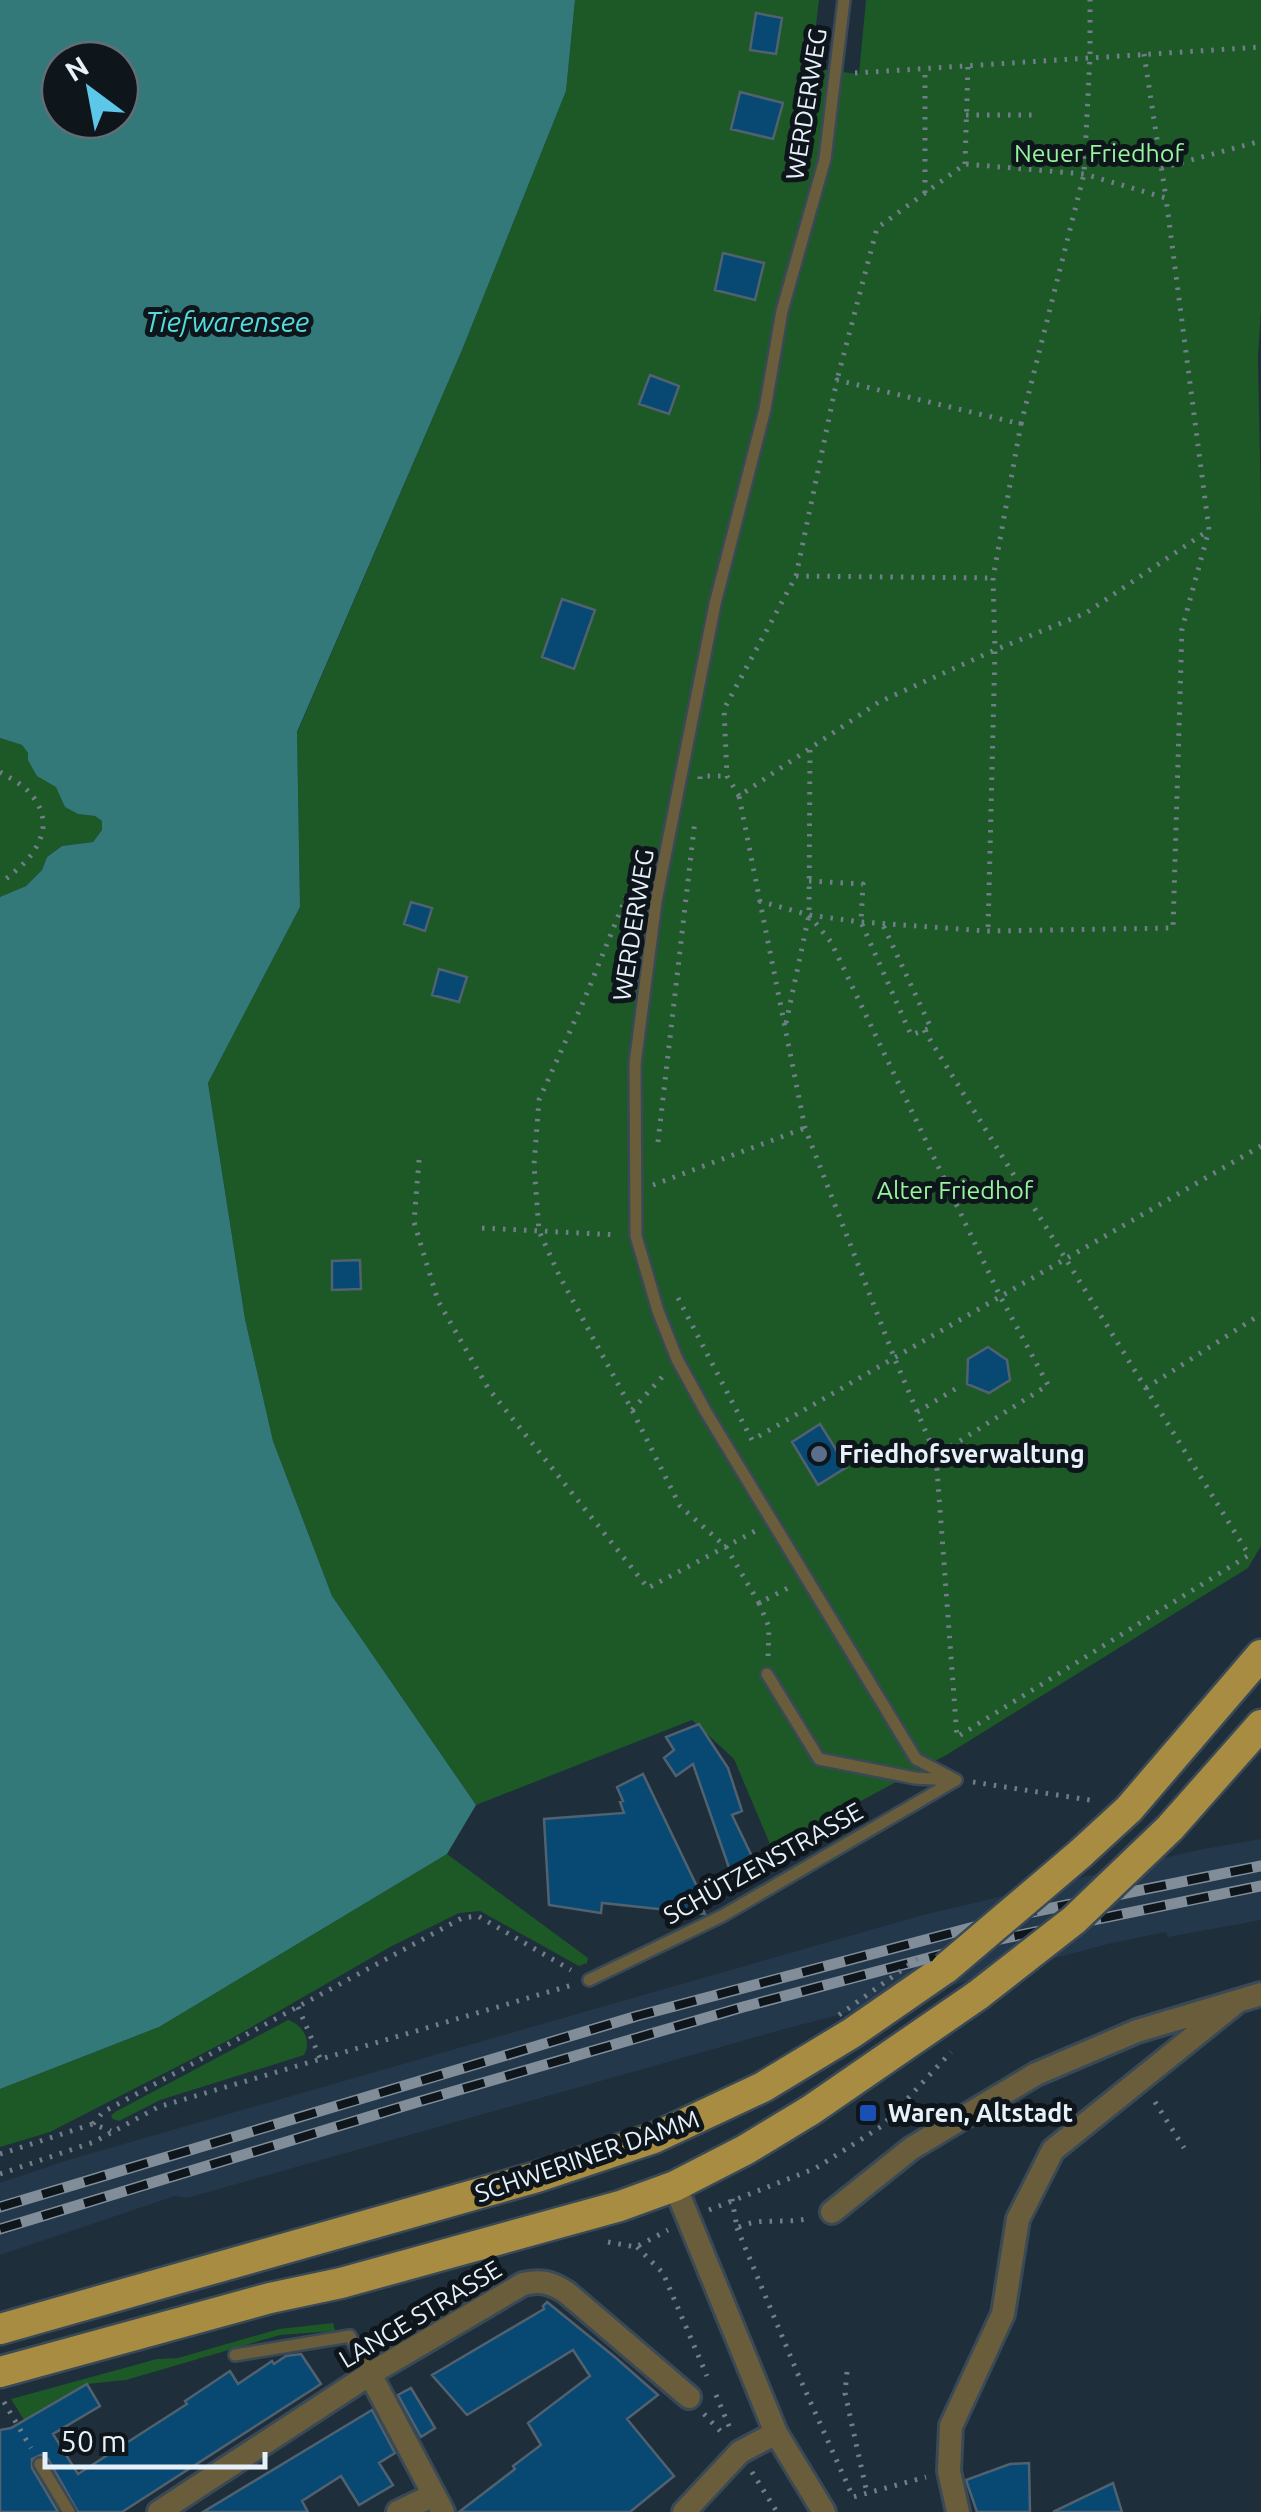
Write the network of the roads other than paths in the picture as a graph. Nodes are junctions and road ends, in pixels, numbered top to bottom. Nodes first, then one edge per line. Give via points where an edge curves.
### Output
1 (844, 0) edge
2 (1261, 1655) edge
3 (767, 1674) road end
4 (1261, 1725) edge
5 (956, 1780) junction
6 (589, 1980) road end
7 (1261, 1994) edge
8 (1238, 2002) junction
9 (654, 2138) junction
10 (675, 2186) junction
11 (832, 2212) road end
12 (0, 2329) edge
13 (235, 2355) dead end
14 (370, 2374) junction
15 (1, 2384) edge
16 (689, 2397) road end
17 (776, 2433) junction
18 (40, 2464) road end
19 (195, 2502) edge
20 (438, 2504) edge
21 (69, 2512) edge
22 (160, 2512) edge
23 (398, 2512) edge
24 (684, 2512) edge
25 (824, 2512) edge
26 (958, 2512) edge

1 - 5 lane, WERDERWEG via 826,159 782,311 656,902 635,1064 636,1236 658,1312 706,1412 916,1758
2 - 9 main road, SCHWERINER DAMM, bridge via 1129,1809 946,1968 762,2087
3 - 5 lane via 819,1759
4 - 10 main road, SCHWERINER DAMM, bridge via 1170,1828 1074,1920 811,2110
5 - 6 lane, SCHÜTZENSTRASSE via 722,1916
7 - 8 street
8 - 11 street via 1137,2031 1036,2074 912,2148
8 - 26 street via 1053,2150 1018,2219 1003,2314 951,2426 948,2471
9 - 10 main road
9 - 12 main road, SCHWERINER DAMM
10 - 15 main road, SCHWERINER DAMM via 340,2284 270,2298
10 - 17 street
13 - 14 lane via 350,2336
14 - 16 street, LANGE STRASSE via 538,2280 566,2292
14 - 19 street, LANGE STRASSE
14 - 20 street
17 - 24 street via 740,2452
17 - 25 street
18 - 21 lane
19 - 22 street, LANGE STRASSE
20 - 23 street

